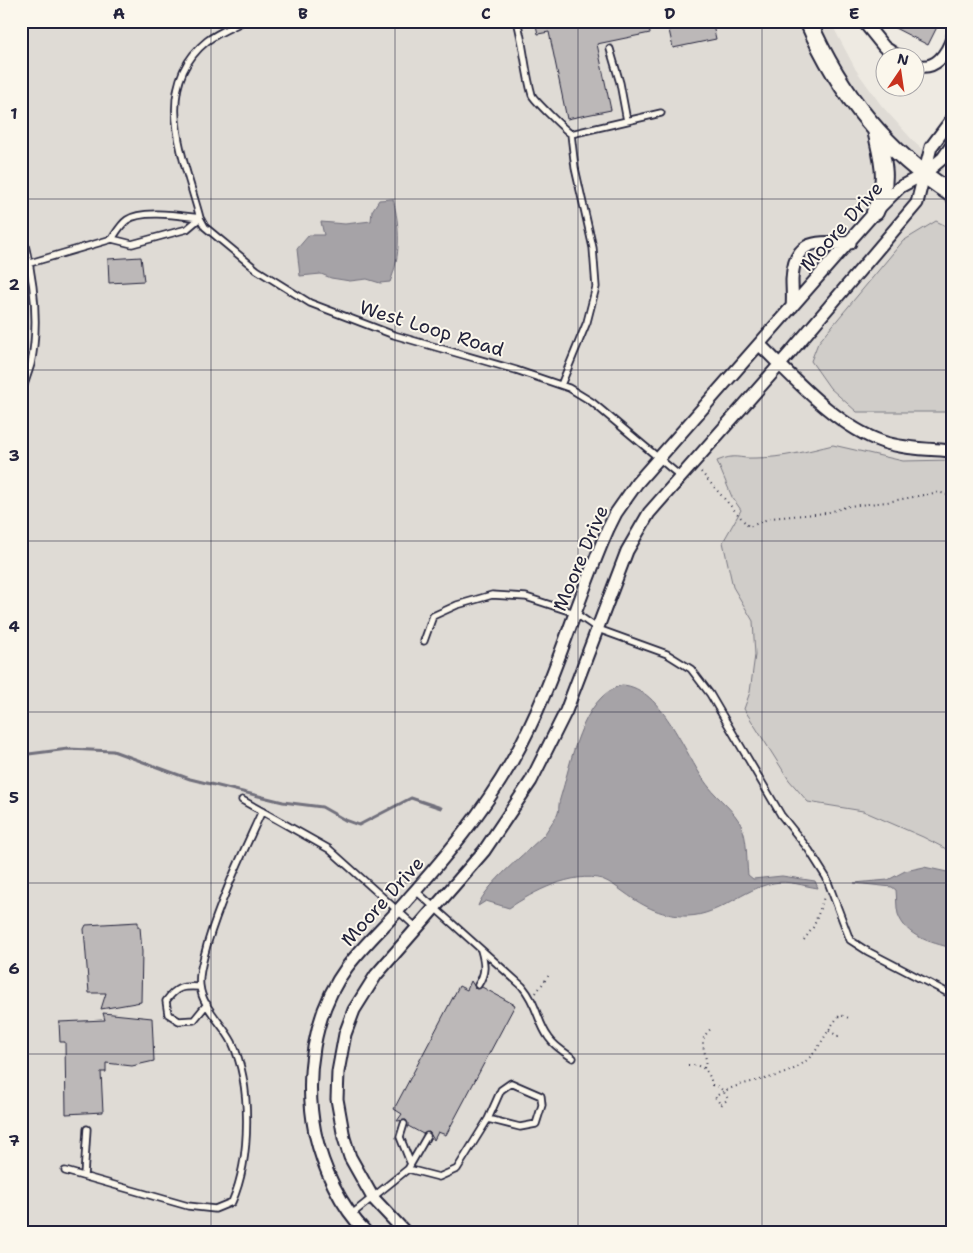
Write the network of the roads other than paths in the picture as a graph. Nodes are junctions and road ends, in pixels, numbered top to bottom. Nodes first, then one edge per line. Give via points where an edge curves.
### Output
1 (244, 21) edge
2 (517, 21) edge
3 (808, 21) edge
4 (863, 21) edge
5 (951, 44) edge
6 (887, 48) edge
7 (610, 49) dead end
8 (926, 66) edge
9 (661, 113) dead end
10 (952, 119) edge
11 (628, 121) junction
12 (876, 130) junction
13 (571, 134) junction
14 (952, 146) edge
15 (924, 174) junction
16 (952, 194) edge
17 (876, 212) junction
18 (200, 218) junction
19 (21, 230) edge
20 (112, 239) junction
21 (850, 243) junction
22 (30, 263) junction
23 (792, 308) junction
24 (760, 344) junction
25 (780, 364) junction
26 (561, 385) junction
27 (21, 394) edge
28 (952, 451) edge
29 (658, 459) junction
30 (680, 476) junction
31 (574, 612) junction
32 (598, 629) junction
33 (424, 641) dead end
34 (242, 800) dead end
35 (262, 811) junction
36 (416, 891) junction
37 (435, 908) junction
38 (399, 910) junction
39 (416, 928) junction
40 (481, 950) junction
41 (478, 985) dead end
42 (200, 987) junction
43 (952, 995) edge
44 (207, 1004) junction
45 (573, 1058) dead end
46 (488, 1119) junction
47 (404, 1124) dead end
48 (87, 1129) dead end
49 (427, 1136) dead end
50 (409, 1166) junction
51 (65, 1172) dead end
52 (84, 1176) junction
53 (373, 1198) junction
54 (352, 1214) junction
55 (366, 1232) edge
56 (405, 1232) edge

1 - 18 lane via 207,40 188,61 177,85 174,111 177,134
2 - 13 lane via 533,97 562,129
3 - 12 main road via 846,92
4 - 6 street
5 - 8 street via 939,60
7 - 11 lane
9 - 11 lane
10 - 15 street via 931,148
11 - 13 lane
12 - 15 main road
12 - 17 main road via 885,180
13 - 26 lane via 575,168 593,248 596,287 587,322
14 - 15 street, Moore Drive via 944,158
15 - 16 main road
15 - 17 street, Moore Drive via 900,187
15 - 25 street via 917,203
17 - 21 street, Moore Drive
18 - 20 lane via 187,229 132,244
18 - 20 lane via 145,215 127,220
18 - 26 lane, West Loop Road via 205,227 257,270 310,304 394,335
19 - 22 lane
20 - 22 lane
21 - 23 street, Moore Drive
21 - 23 street via 811,244 798,252 793,268
22 - 27 lane via 35,318 31,364
23 - 24 street, Moore Drive
24 - 25 street
24 - 29 street, Moore Drive
25 - 28 street via 822,405 867,434 883,442
25 - 30 street
26 - 29 lane, West Loop Road via 592,402
29 - 30 lane, West Loop Road
29 - 31 street, Moore Drive via 616,513
30 - 32 street via 649,513 627,551
31 - 32 lane
31 - 33 lane via 526,597 492,595 433,616
31 - 36 street, Moore Drive via 535,715 511,762 480,813
32 - 37 street via 566,711 531,781 484,852
32 - 43 lane via 667,654 691,669 710,694 781,815 826,877 850,940
34 - 35 lane
35 - 38 lane via 328,849
35 - 42 lane via 217,910 201,968
36 - 37 lane
36 - 38 street, Moore Drive
37 - 39 street
37 - 40 lane
38 - 39 lane
38 - 54 street, Moore Drive via 346,969 328,1005 313,1053 310,1104 317,1141 329,1174
39 - 53 street via 360,998 341,1052 338,1099 344,1138 350,1157
40 - 41 lane via 485,964
40 - 45 lane via 529,995 548,1036
42 - 44 lane
42 - 44 lane via 186,986 174,991 166,1002 168,1014 179,1021 194,1020
44 - 52 lane via 232,1041 242,1072 247,1121 240,1184 232,1202 215,1209 188,1206
46 - 46 lane via 520,1127 536,1124 542,1105 541,1096 511,1082 501,1090
46 - 50 lane via 457,1169 438,1177
47 - 50 lane via 400,1137
48 - 52 lane
49 - 50 lane
50 - 53 lane
51 - 52 lane
53 - 54 lane
53 - 56 street
54 - 55 street, Moore Drive

